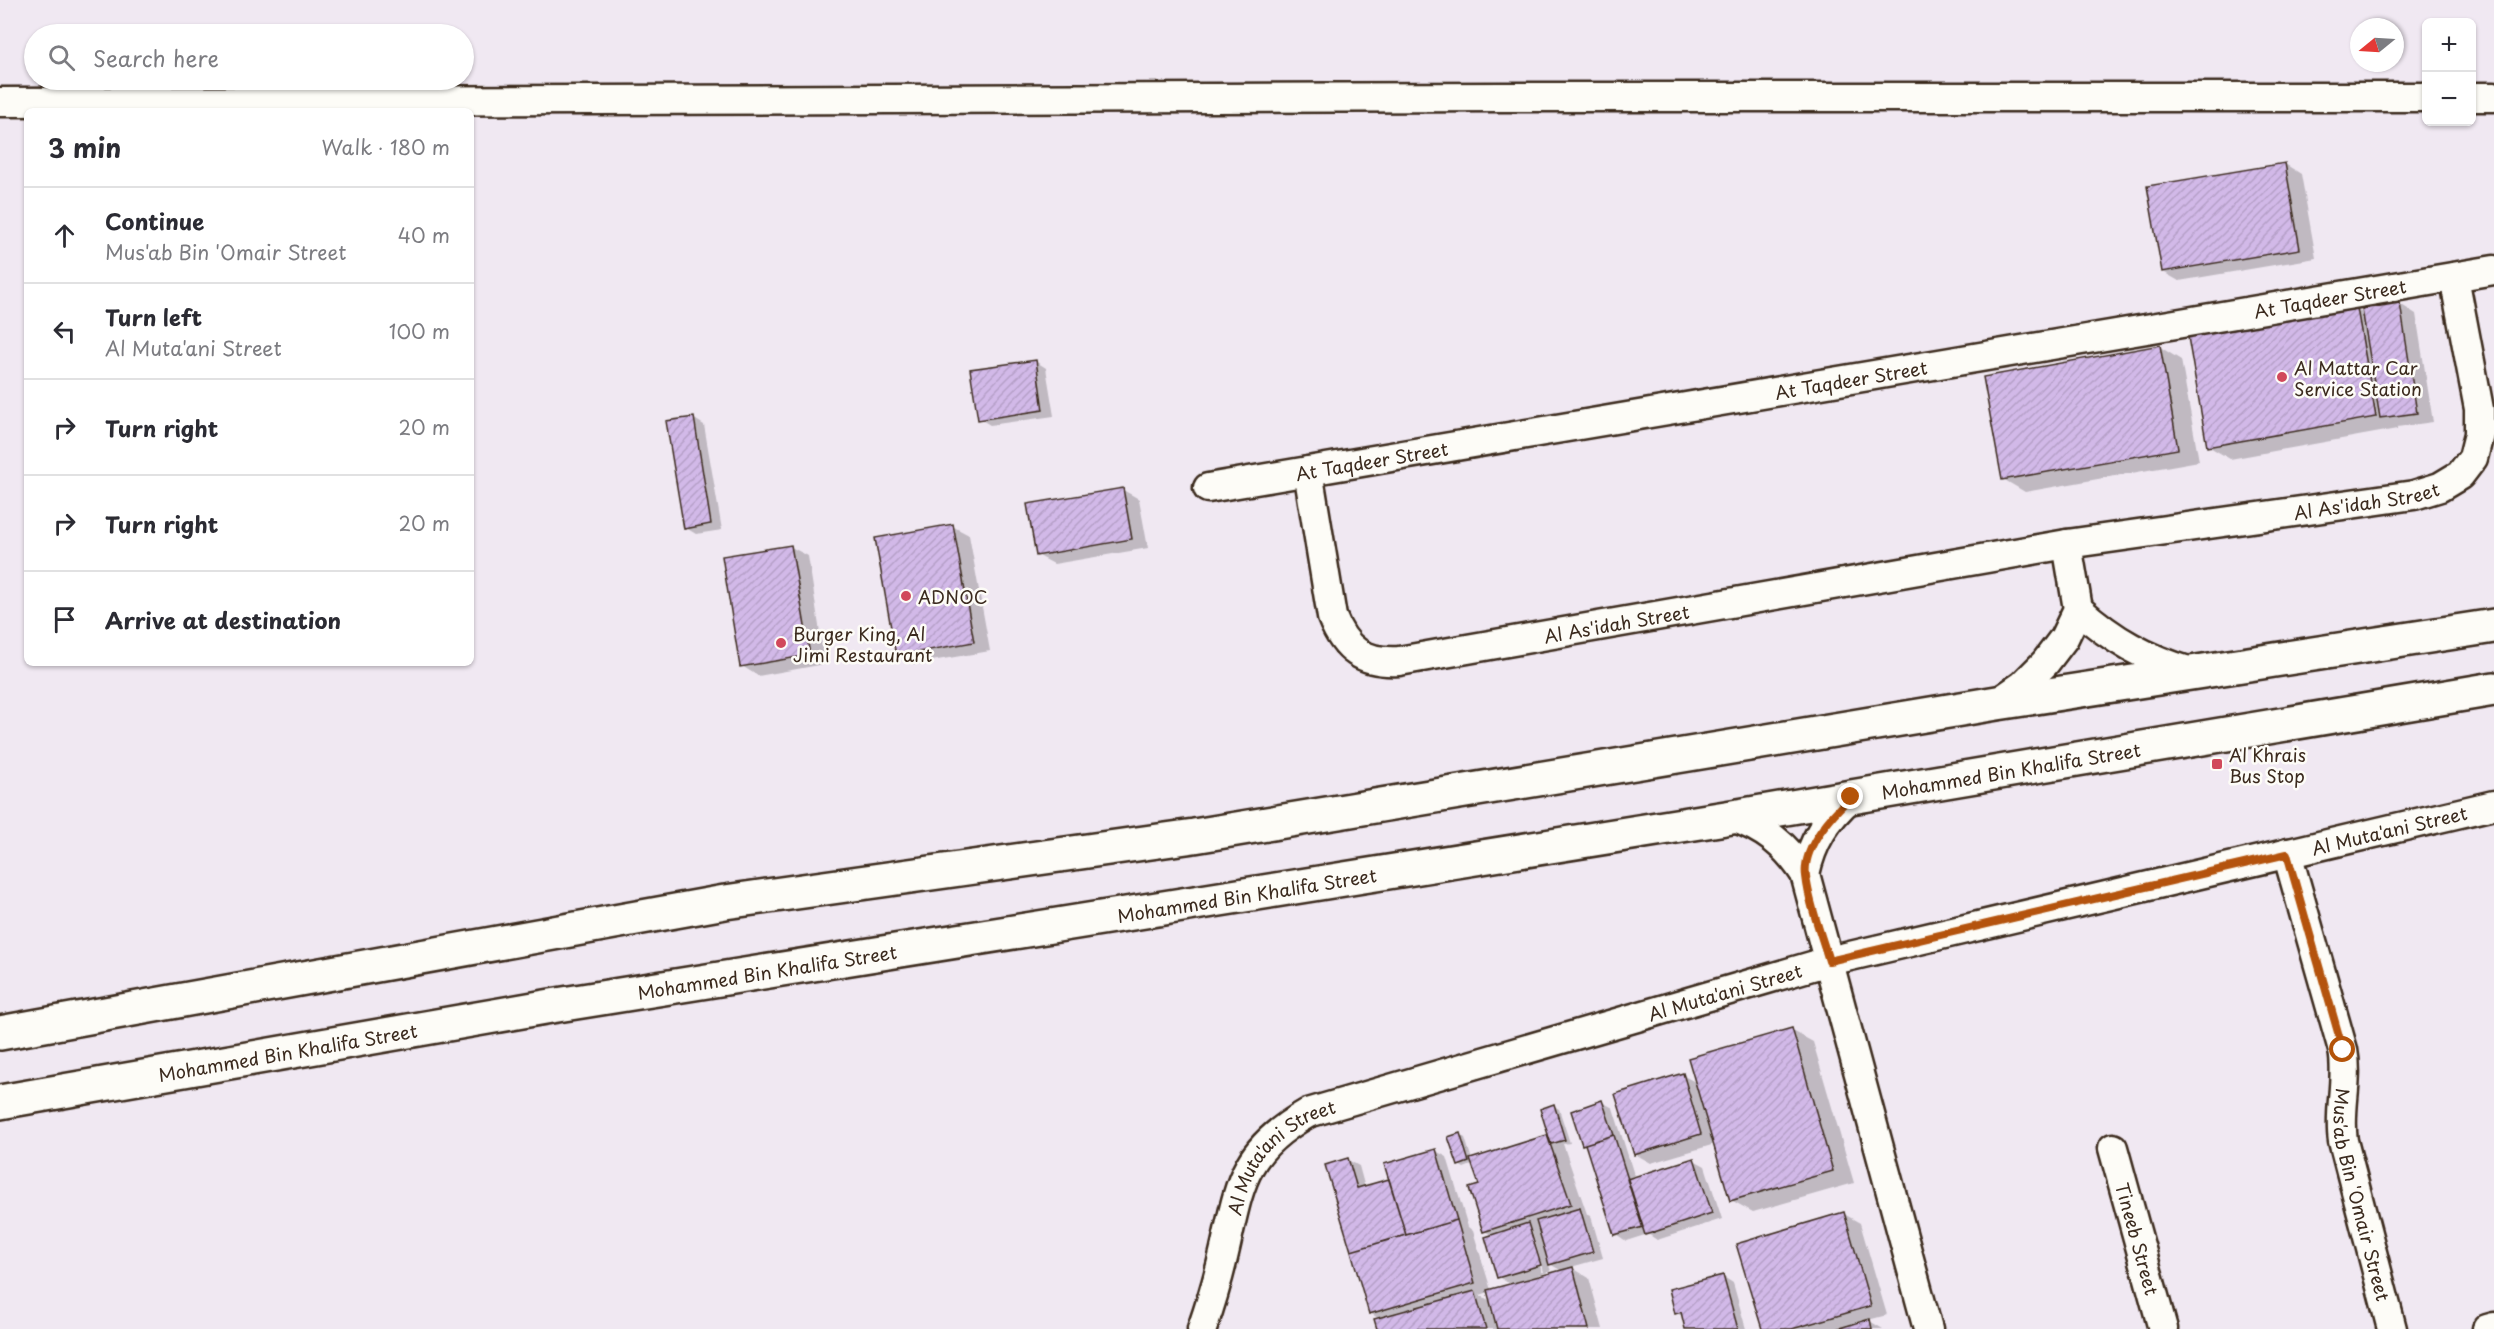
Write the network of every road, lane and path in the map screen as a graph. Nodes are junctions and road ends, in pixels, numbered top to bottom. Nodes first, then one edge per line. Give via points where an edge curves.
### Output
1 (2422, 97) edge
2 (2476, 97) edge
3 (2494, 97) edge
4 (0, 102) edge
5 (2494, 270) edge
6 (2454, 277) junction
7 (1308, 471) junction
8 (1208, 488) dead end
9 (2067, 544) junction
10 (2078, 609) junction
11 (2494, 626) edge
12 (2191, 672) junction
13 (2494, 689) edge
14 (1997, 703) junction
15 (1851, 797) junction
16 (2494, 805) edge
17 (1732, 817) junction
18 (2287, 854) junction
19 (1805, 874) junction
20 (1829, 961) junction
21 (0, 1034) edge
22 (0, 1102) edge
23 (2113, 1148) dead end
24 (2494, 1327) edge
25 (1202, 1329) edge
26 (1928, 1329) edge
27 (2163, 1329) edge
28 (2392, 1329) edge
29 (2487, 1329) edge

1 - 4 street
2 - 3 street
5 - 6 street, At Taqdeer Street
6 - 7 street, At Taqdeer Street
6 - 9 street, Al As'idah Street via 2479,409 2479,434 2473,458 2460,474 2414,495
7 - 8 street, At Taqdeer Street
7 - 9 street, Al As'idah Street via 1335,625 1350,647 1381,662
9 - 10 street
10 - 12 street via 2130,649
10 - 14 street via 2064,638 2045,663
11 - 12 highway
12 - 14 highway
13 - 15 highway, Mohammed Bin Khalifa Street
14 - 21 highway via 1194,836 726,902
15 - 17 highway, Mohammed Bin Khalifa Street
15 - 19 street via 1837,809 1816,839
16 - 18 street, Al Muta'ani Street
17 - 19 street via 1750,823 1782,844
17 - 22 highway, Mohammed Bin Khalifa Street via 551,1006
18 - 20 street, Al Muta'ani Street
18 - 28 street, Mus'ab Bin 'Omair Street via 2343,1050 2343,1141
19 - 20 street
20 - 25 street, Al Muta'ani Street via 1330,1106 1287,1125 1254,1159 1243,1178
20 - 26 street
23 - 27 street, Tineeb Street
24 - 29 street

